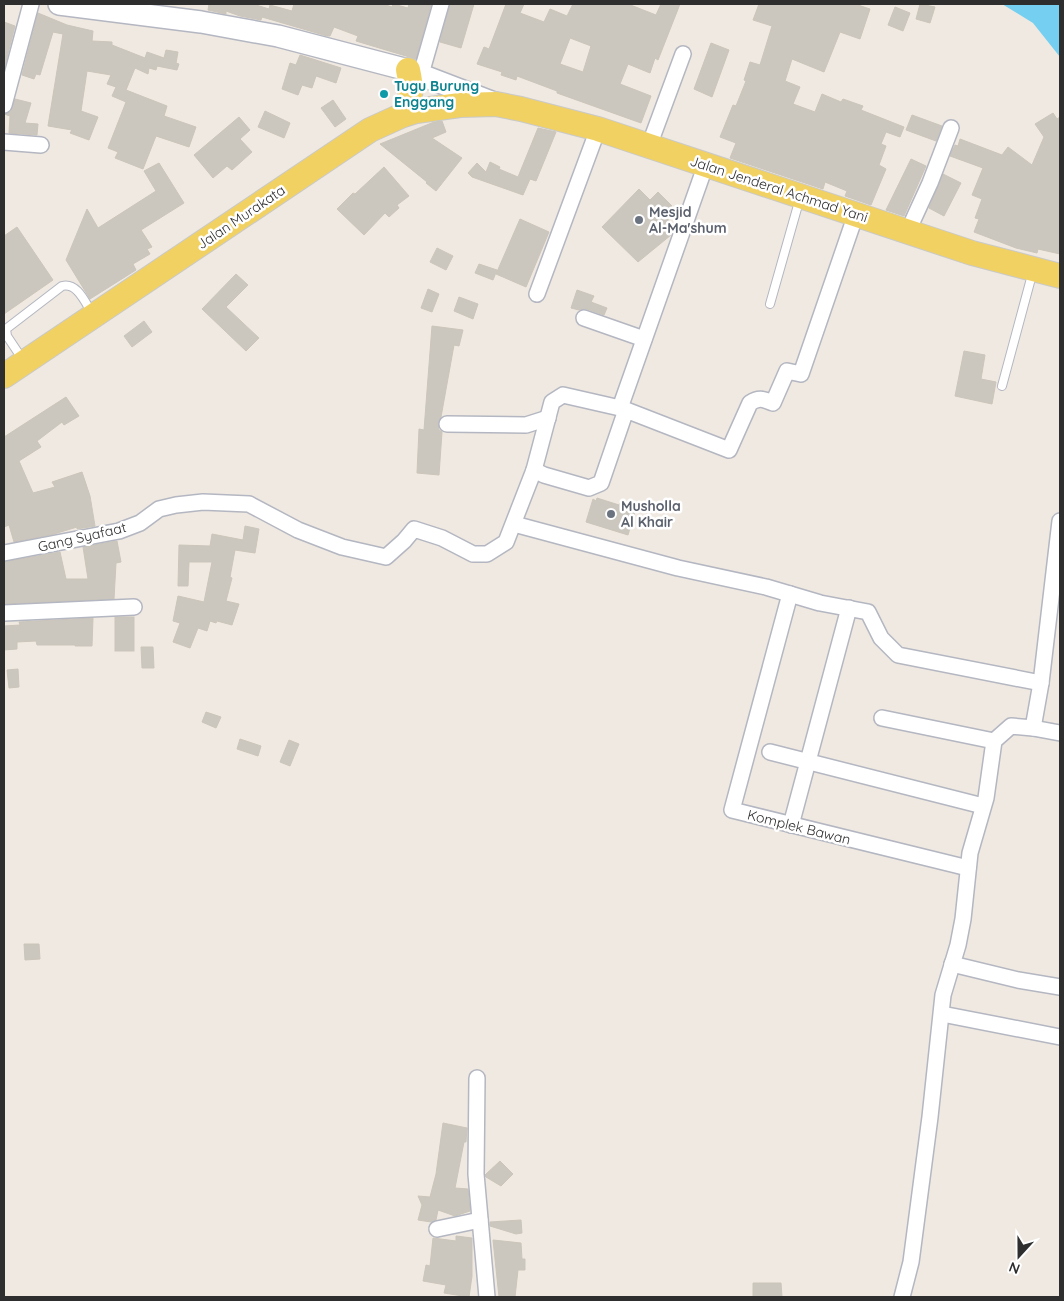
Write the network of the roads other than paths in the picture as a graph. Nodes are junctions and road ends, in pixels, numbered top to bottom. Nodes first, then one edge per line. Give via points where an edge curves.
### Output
1 (32, 4) edge
2 (59, 4) edge
3 (441, 4) edge
4 (684, 54) dead end
5 (415, 72) junction
6 (496, 104) junction
7 (4, 105) edge
8 (403, 115) junction
9 (951, 128) dead end
10 (598, 129) junction
11 (4, 142) edge
12 (41, 145) dead end
13 (649, 146) junction
14 (706, 164) junction
15 (800, 196) junction
16 (856, 214) junction
17 (908, 231) junction
18 (1033, 269) junction
19 (1060, 276) edge
20 (537, 294) dead end
21 (770, 304) dead end
22 (94, 315) junction
23 (584, 318) dead end
24 (644, 339) junction
25 (24, 362) junction
26 (4, 376) edge
27 (1002, 386) dead end
28 (623, 409) junction
29 (548, 418) junction
30 (447, 424) dead end
31 (534, 470) junction
32 (1060, 521) edge
33 (514, 524) junction
34 (4, 553) edge
35 (790, 594) junction
36 (134, 607) dead end
37 (849, 608) junction
38 (4, 613) edge
39 (1041, 683) junction
40 (882, 718) dead end
41 (1033, 728) junction
42 (1060, 733) edge
43 (994, 741) junction
44 (770, 752) dead end
45 (807, 761) junction
46 (983, 806) junction
47 (791, 825) junction
48 (968, 868) junction
49 (952, 964) junction
50 (1060, 987) edge
51 (942, 1014) junction
52 (1060, 1037) edge
53 (477, 1078) dead end
54 (480, 1220) junction
55 (437, 1229) dead end
56 (487, 1297) edge
57 (902, 1297) edge

1 - 7 street
2 - 5 main road via 268,34
3 - 5 street
4 - 13 street
5 - 6 main road
5 - 8 main road via 409,105
6 - 8 main road, Jalan Murakata via 460,105
6 - 10 main road, Jalan Jenderal Achmad Yani
8 - 22 main road, Jalan Murakata via 370,130
9 - 17 street
10 - 13 main road, Jalan Jenderal Achmad Yani
10 - 20 street
11 - 12 street
13 - 14 main road, Jalan Jenderal Achmad Yani
14 - 15 main road, Jalan Jenderal Achmad Yani
14 - 24 street
15 - 16 main road, Jalan Jenderal Achmad Yani
15 - 21 lane
16 - 17 main road, Jalan Jenderal Achmad Yani
16 - 28 street via 801,374 787,371 773,403 762,398 750,404 729,450
17 - 18 main road, Jalan Jenderal Achmad Yani
18 - 19 main road, Jalan Jenderal Achmad Yani
18 - 27 lane
22 - 25 main road, Jalan Murakata
22 - 25 lane via 75,287 62,286 6,329
23 - 24 street
24 - 28 street
25 - 26 main road, Jalan Murakata
28 - 29 street via 563,395 552,402
28 - 31 street via 600,483 589,488
29 - 30 street via 526,425
29 - 31 street
31 - 33 street
32 - 39 street
33 - 34 street, Gang Syafaat via 506,542 487,554 473,554 442,538 414,529 386,557 342,548 298,530 250,504 203,502 159,510 140,523 119,531
33 - 35 street
35 - 37 street
35 - 47 street, Komplek Bawan via 732,810
36 - 38 street
37 - 39 street via 868,612 881,638 898,654
37 - 45 street
39 - 41 street
40 - 43 street
41 - 42 street
41 - 43 street via 1011,726
43 - 46 street
44 - 45 street
45 - 46 street
45 - 47 street
46 - 48 street
47 - 48 street, Komplek Bawan
48 - 49 street via 963,919
49 - 50 street
49 - 51 street via 943,995
51 - 52 street
51 - 57 street via 911,1262
53 - 54 street via 476,1174
54 - 55 street
54 - 56 street

